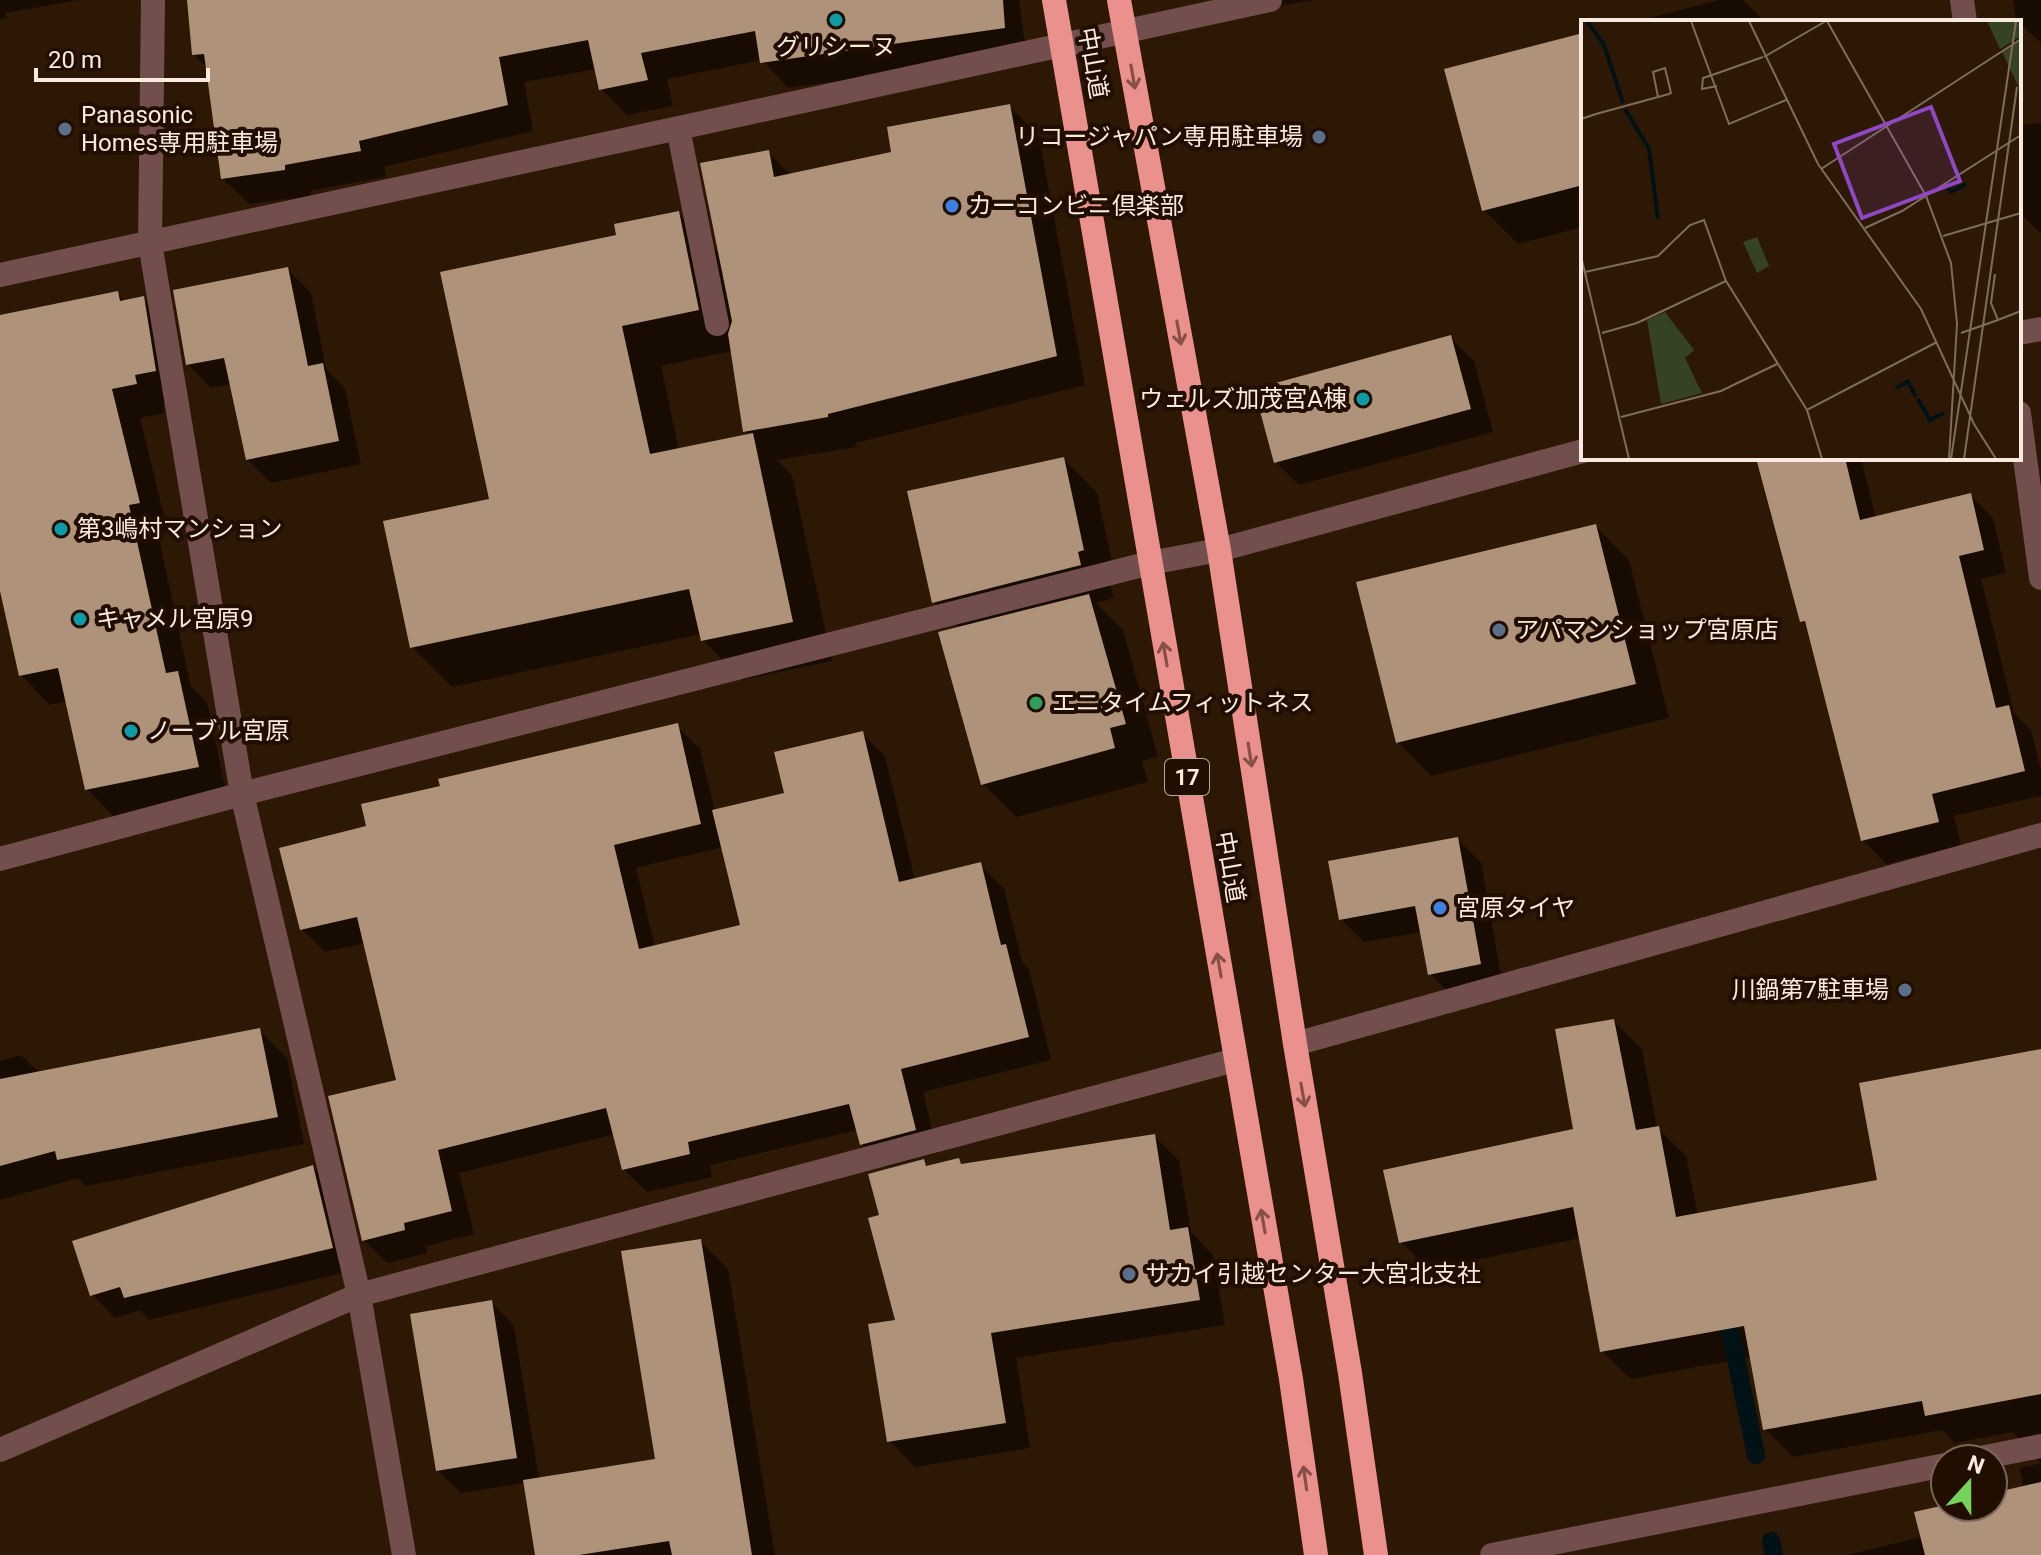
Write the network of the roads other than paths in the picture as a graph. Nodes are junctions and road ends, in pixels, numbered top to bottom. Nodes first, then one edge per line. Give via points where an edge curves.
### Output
1 (153, 0) edge
2 (1054, 0) edge
3 (1119, 0) edge
4 (1270, 0) edge
5 (1962, 0) edge
6 (1965, 20) edge
7 (1125, 31) junction
8 (1061, 45) junction
9 (678, 128) junction
10 (150, 243) junction
11 (0, 275) edge
12 (717, 324) dead end
13 (2041, 329) edge
14 (2021, 333) edge
15 (2021, 428) edge
16 (1581, 452) edge
17 (1219, 550) junction
18 (1150, 563) junction
19 (2041, 578) edge
20 (242, 794) junction
21 (2041, 835) edge
22 (0, 859) edge
23 (1295, 1044) junction
24 (1235, 1060) junction
25 (359, 1295) junction
26 (2041, 1446) edge
27 (0, 1450) edge
28 (2009, 1452) edge
29 (1929, 1468) edge
30 (404, 1555) edge
31 (1316, 1555) edge
32 (1376, 1555) edge
33 (1492, 1555) edge

1 - 10 street
2 - 8 highway, 中山道 / 17
3 - 7 highway, 中山道
4 - 7 street
5 - 6 street
7 - 8 street
7 -> 17 highway, 中山道
8 - 9 street
8 - 18 highway, 中山道 / 17
9 - 10 street
9 - 12 street
10 - 11 street
10 - 20 street
13 - 14 street
15 - 19 street
16 - 17 street
17 - 18 street
17 -> 23 highway, 中山道
18 - 20 street
24 -> 18 highway, 中山道 / 17
20 - 22 street
20 - 25 street
21 - 23 street
23 -> 32 highway, 中山道
24 - 25 street
31 -> 24 highway, 中山道 / 17
25 - 27 street
25 - 30 street
26 - 28 street
29 - 33 street

